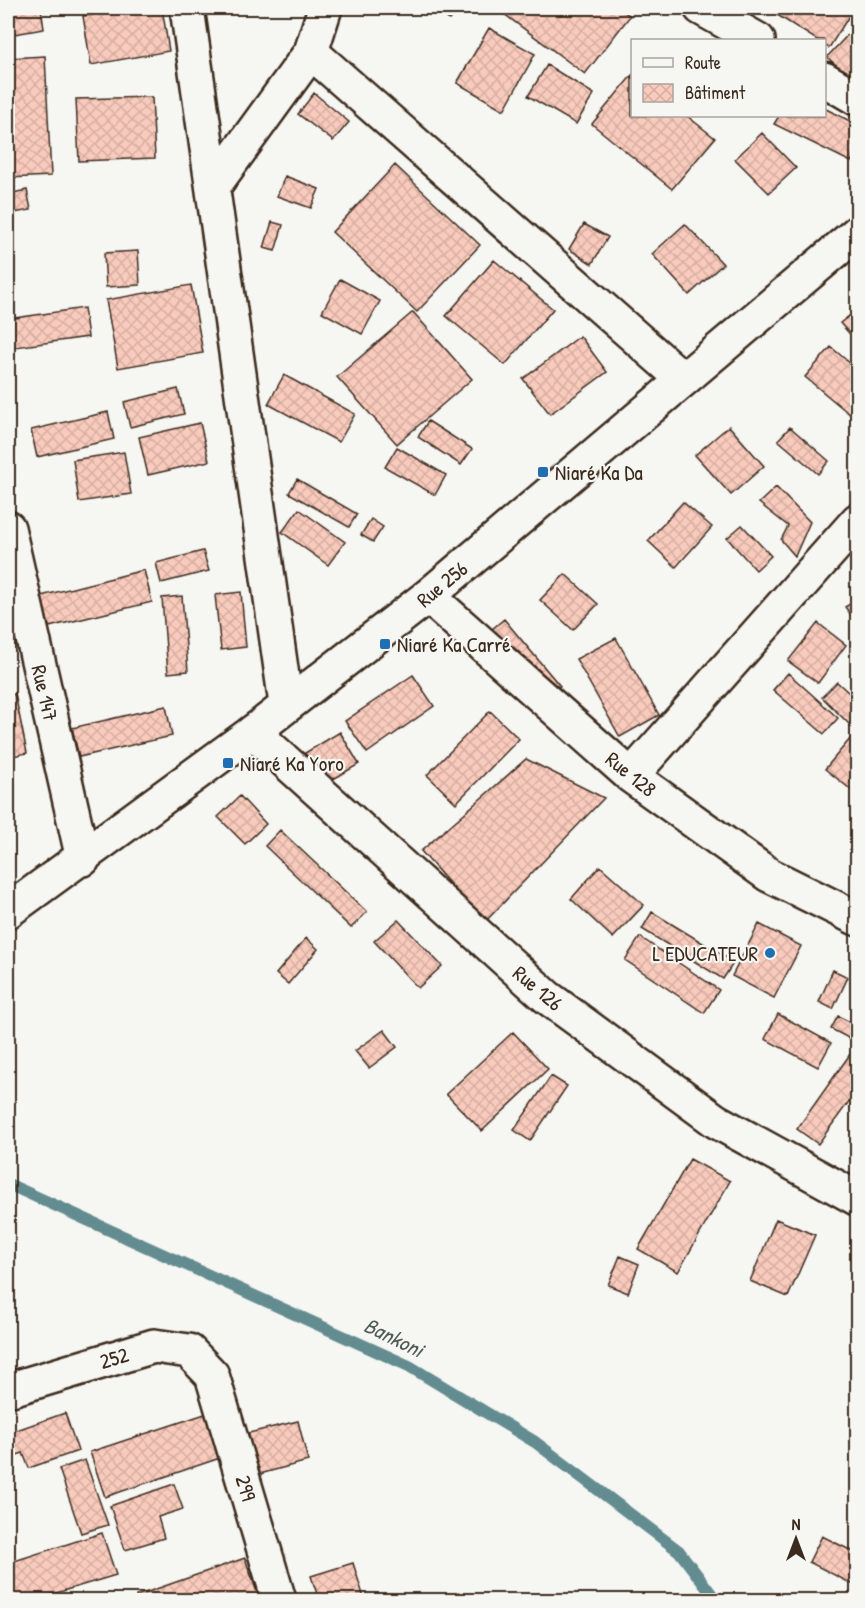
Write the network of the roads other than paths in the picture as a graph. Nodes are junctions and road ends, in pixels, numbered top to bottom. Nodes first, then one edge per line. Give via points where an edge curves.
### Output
1 (187, 8) edge
2 (325, 8) edge
3 (701, 8) edge
4 (756, 39) edge
5 (311, 52) junction
6 (826, 81) edge
7 (858, 99) edge
8 (213, 187) junction
9 (858, 232) edge
10 (683, 379) junction
11 (858, 520) edge
12 (8, 528) edge
13 (429, 596) junction
14 (286, 704) junction
15 (253, 732) junction
16 (631, 776) junction
17 (83, 859) junction
18 (8, 911) edge
19 (858, 919) edge
20 (858, 1199) edge
21 (212, 1375) joint
22 (8, 1390) edge
23 (279, 1600) edge

1 - 8 street
2 - 5 street
3 - 4 street
5 - 8 street
5 - 10 street
6 - 7 street
8 - 14 street
9 - 10 street, Rue 256
10 - 13 street, Rue 256
11 - 16 street
12 - 17 street, Rue 147
13 - 14 street, Rue 256
13 - 16 street, Rue 128
14 - 15 street, Rue 256
15 - 17 street, Rue 256
15 - 20 street, Rue 126 via 547,997 716,1121
16 - 19 street, Rue 128 via 769,875
17 - 18 street, Rue 256
21 - 22 street, 252 via 189,1351 154,1346
21 - 23 street, 299

